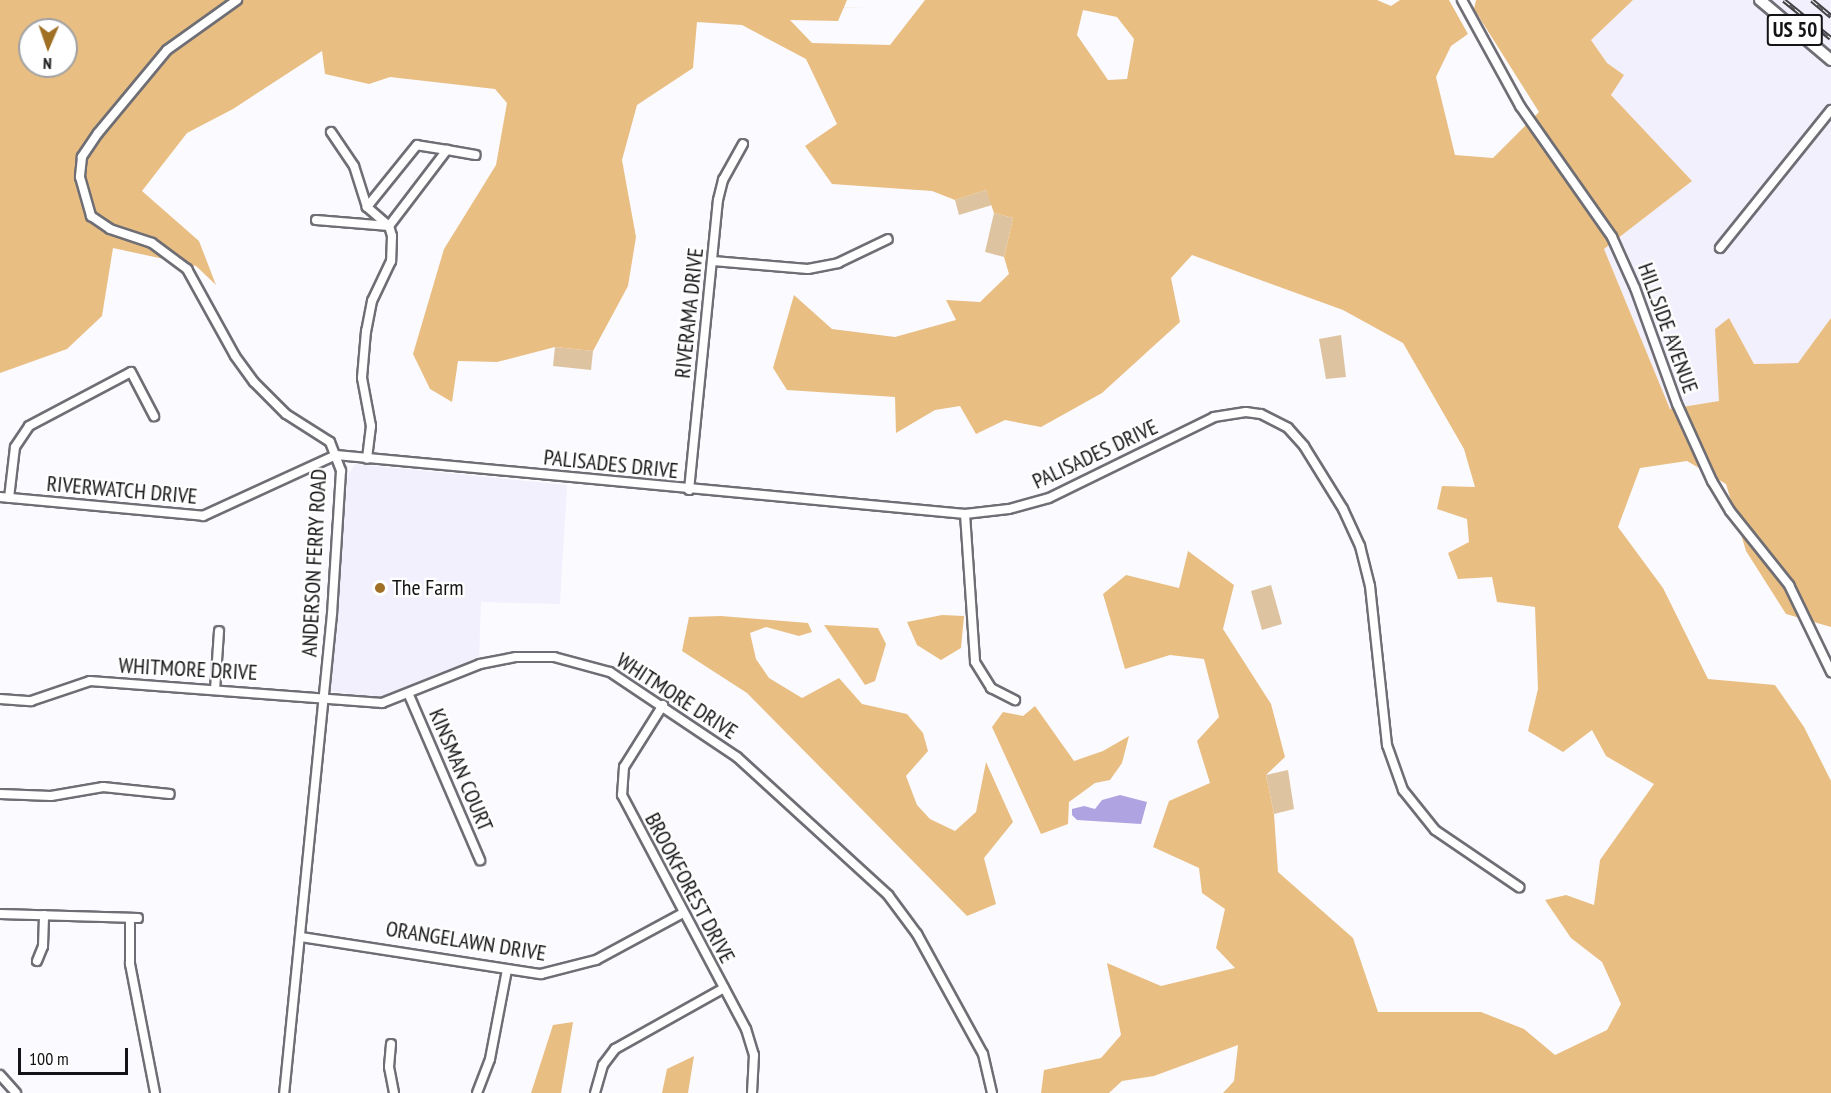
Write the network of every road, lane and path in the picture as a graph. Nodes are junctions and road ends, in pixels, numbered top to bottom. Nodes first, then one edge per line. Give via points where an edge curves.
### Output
1 (237, 0) edge
2 (1462, 0) edge
3 (1760, 0) edge
4 (1831, 60) edge
5 (1831, 110) edge
6 (331, 132) dead end
7 (743, 144) dead end
8 (447, 150) junction
9 (476, 155) dead end
10 (367, 207) junction
11 (316, 220) dead end
12 (389, 226) junction
13 (888, 240) dead end
14 (1720, 248) dead end
15 (712, 261) junction
16 (154, 416) dead end
17 (336, 455) junction
18 (367, 459) junction
19 (689, 490) junction
20 (5, 498) edge
21 (965, 514) junction
22 (219, 632) dead end
23 (1831, 672) edge
24 (215, 690) junction
25 (409, 694) junction
26 (324, 697) junction
27 (0, 699) edge
28 (1015, 700) dead end
29 (663, 705) junction
30 (0, 794) edge
31 (170, 794) dead end
32 (480, 860) dead end
33 (1518, 887) dead end
34 (683, 913) junction
35 (0, 914) edge
36 (44, 915) junction
37 (302, 937) junction
38 (37, 961) dead end
39 (507, 970) junction
40 (724, 988) junction
41 (391, 1044) dead end
42 (0, 1075) edge
43 (16, 1093) edge
44 (155, 1093) edge
45 (284, 1093) edge
46 (394, 1093) edge
47 (477, 1093) edge
48 (595, 1093) edge
49 (752, 1093) edge
50 (992, 1093) edge

1 - 17 street, ANDERSON FERRY ROAD via 167,50 98,133 82,157 83,198 99,222 152,243 186,269 254,382 286,414 326,437
2 - 23 street, HILLSIDE AVENUE via 1520,106 1612,237 1712,482 1789,585
3 - 4 main road, US 50
5 - 14 street
6 - 10 street via 354,166
7 - 15 street, RIVERAMA DRIVE via 720,190
8 - 9 street
8 - 10 street via 417,145
8 - 12 street
10 - 12 street
11 - 12 street
12 - 18 street via 391,261 372,302 364,346 364,395 371,426
13 - 15 street via 838,263 808,269
15 - 19 street, RIVERAMA DRIVE
16 - 20 street via 131,372 29,426 15,447
17 - 18 street, PALISADES DRIVE
17 - 20 street, RIVERWATCH DRIVE via 203,516
17 - 26 street, ANDERSON FERRY ROAD via 341,471
18 - 19 street, PALISADES DRIVE
19 - 21 street, PALISADES DRIVE
21 - 28 street via 975,662 991,688
21 - 33 street, PALISADES DRIVE via 1009,509 1049,498 1227,413 1251,412 1280,422 1304,446 1343,509 1360,546 1370,586 1387,745 1403,790 1435,830
22 - 24 street
24 - 26 street, WHITMORE DRIVE
24 - 27 street, WHITMORE DRIVE via 90,681 31,701
25 - 26 street, WHITMORE DRIVE via 382,703
25 - 29 street, WHITMORE DRIVE via 480,664 533,656 574,660 600,668
25 - 32 street, KINSMAN COURT
26 - 37 street, ANDERSON FERRY ROAD
29 - 34 street, BROOKFOREST DRIVE via 628,757 621,788 628,812
29 - 50 street, WHITMORE DRIVE via 737,757 888,895 917,934 983,1054
30 - 31 street via 51,796 103,788
34 - 39 street, ORANGELAWN DRIVE via 589,963 541,974
34 - 40 street, BROOKFOREST DRIVE
35 - 36 street
36 - 38 street via 43,946
36 - 44 street via 134,918 130,964
37 - 39 street, ORANGELAWN DRIVE
37 - 45 street, ANDERSON FERRY ROAD
39 - 47 street via 490,1059
40 - 48 street via 615,1049 603,1065
40 - 49 street, BROOKFOREST DRIVE via 751,1042 755,1068
41 - 46 street via 389,1067
42 - 43 street

